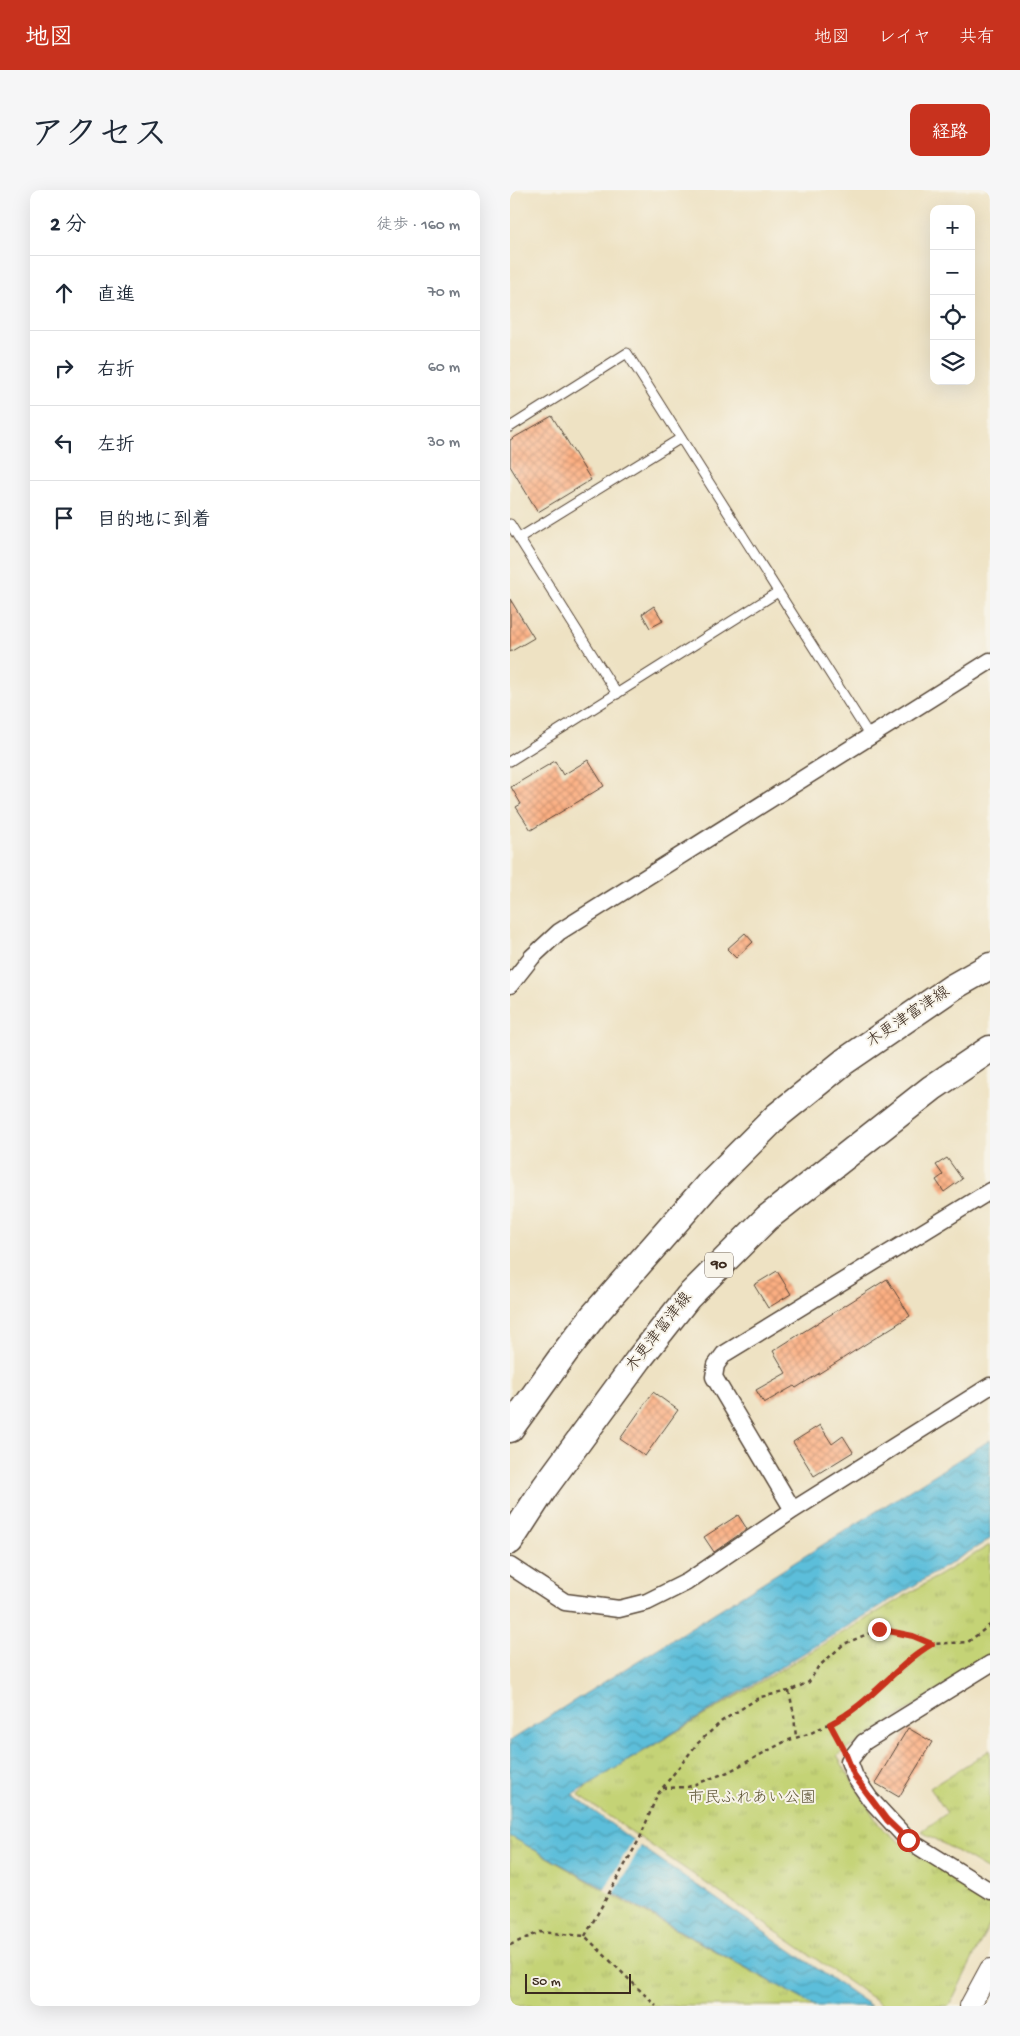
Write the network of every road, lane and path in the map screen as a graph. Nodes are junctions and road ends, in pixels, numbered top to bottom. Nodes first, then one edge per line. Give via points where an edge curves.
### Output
1 (510, 427) edge
2 (681, 438) junction
3 (510, 524) edge
4 (518, 538) junction
5 (778, 592) junction
6 (990, 661) edge
7 (617, 694) junction
8 (869, 735) junction
9 (510, 761) edge
10 (990, 966) edge
11 (510, 985) edge
12 (990, 1050) edge
13 (990, 1192) edge
14 (990, 1386) edge
15 (510, 1429) edge
16 (793, 1510) junction
17 (510, 1542) edge
18 (510, 1566) edge
19 (990, 1626) edge
20 (932, 1644) junction
21 (990, 1664) edge
22 (789, 1692) junction
23 (830, 1724) junction
24 (796, 1738) junction
25 (849, 1761) junction
26 (663, 1788) junction
27 (990, 1891) edge
28 (585, 1936) junction
29 (510, 1945) edge
30 (990, 1969) edge
31 (649, 1999) junction
32 (648, 2006) edge
33 (656, 2006) edge
34 (970, 2006) edge

1 - 2 lane via 627,353
2 - 4 lane
2 - 5 lane
3 - 4 lane
4 - 7 lane
5 - 7 lane
5 - 8 lane
6 - 8 street
7 - 9 lane
8 - 11 street via 559,932 532,957
10 - 15 main road, 木更津富津線 via 953,987 845,1061 778,1114 708,1185 601,1308 566,1350
12 - 17 main road, 木更津富津線 / 90 via 932,1088 767,1218 688,1297 545,1487
13 - 16 street via 724,1354 716,1365 714,1377
14 - 16 street
16 - 18 street via 687,1582 647,1602 619,1609 565,1602
19 - 20 path via 968,1642
20 - 22 path via 913,1636 879,1629 844,1644 818,1666 809,1682
20 - 23 path via 860,1705
21 - 25 street via 864,1742
22 - 24 path
22 - 26 path via 760,1697 722,1721 697,1744
23 - 24 path
23 - 25 path
24 - 26 path via 688,1788
25 - 27 street via 855,1777 870,1798 908,1840
26 - 28 path via 640,1838
28 - 29 path via 540,1932
28 - 31 path
30 - 34 street
31 - 32 path
31 - 33 path

